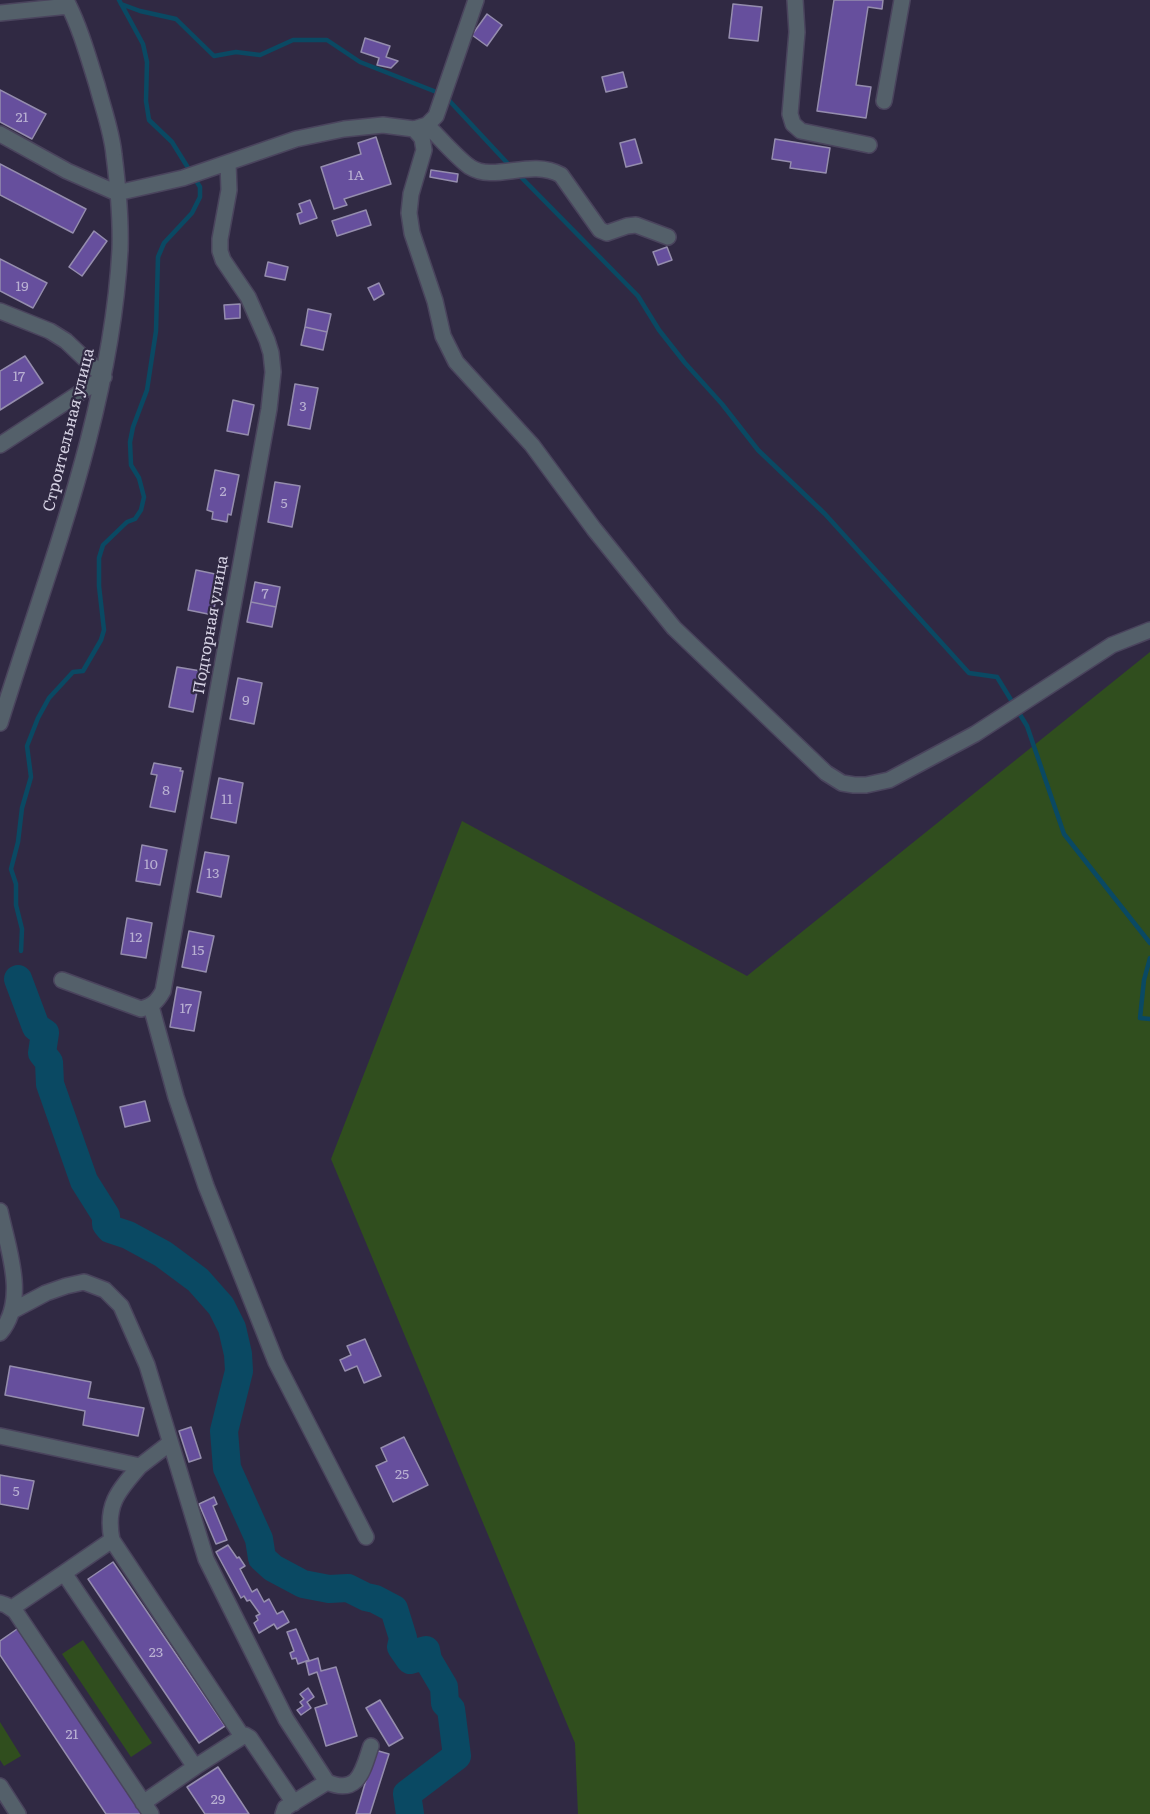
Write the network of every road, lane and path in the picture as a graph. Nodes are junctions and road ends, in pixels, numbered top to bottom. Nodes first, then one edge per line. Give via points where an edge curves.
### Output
1 (795, 0) edge
2 (902, 0) edge
3 (474, 1) edge
4 (67, 3) edge
5 (0, 13) edge
6 (884, 101) dead end
7 (421, 127) junction
8 (0, 134) edge
9 (869, 145) dead end
10 (228, 163) junction
11 (117, 193) junction
12 (668, 237) dead end
13 (0, 311) edge
14 (104, 376) junction
15 (0, 445) edge
16 (1150, 630) edge
17 (0, 723) edge
18 (62, 980) dead end
19 (151, 1006) junction
20 (0, 1211) edge
21 (12, 1311) junction
22 (0, 1333) edge
23 (0, 1436) edge
24 (170, 1443) junction
25 (140, 1466) junction
26 (366, 1537) dead end
27 (112, 1540) junction
28 (64, 1573) junction
29 (6, 1605) edge
30 (242, 1736) junction
31 (371, 1746) dead end
32 (195, 1767) junction
33 (327, 1782) junction
34 (0, 1786) edge
35 (294, 1803) junction
36 (147, 1809) edge
37 (18, 1814) edge
38 (283, 1814) edge

1 - 9 street via 797,32 790,114 793,124 801,131
2 - 6 street
3 - 7 street via 436,116
4 - 5 street
4 - 11 street, Строительная улица via 107,119
7 - 10 street via 344,129 296,139
7 - 12 street via 471,167 483,172 536,167 561,175 600,230 607,233 636,225
7 - 16 street via 424,150 411,194 412,233 443,336 456,362 532,445 674,628 826,773 854,785 889,780 975,734 1112,645
8 - 11 street
10 - 11 street
10 - 19 street, Подгорная улица via 230,190 220,251 256,315 271,353 273,372 163,991
11 - 14 street, Строительная улица via 120,247
13 - 14 street via 66,341
14 - 15 street
14 - 17 street, Строительная улица via 56,547
18 - 19 street via 141,1009
19 - 26 street via 206,1186 276,1362
20 - 21 street via 15,1287
21 - 22 street
21 - 24 street via 66,1286 84,1282 105,1290 121,1306 147,1365
23 - 25 street
24 - 25 street
24 - 33 street via 206,1559 286,1719
25 - 27 street via 114,1498 108,1522
27 - 28 street
27 - 30 street
28 - 29 street
28 - 32 street
29 - 36 street
30 - 32 street
30 - 35 street via 250,1738
31 - 33 street via 361,1776 352,1784 337,1786
32 - 36 street
33 - 35 street
34 - 37 street
35 - 38 street

